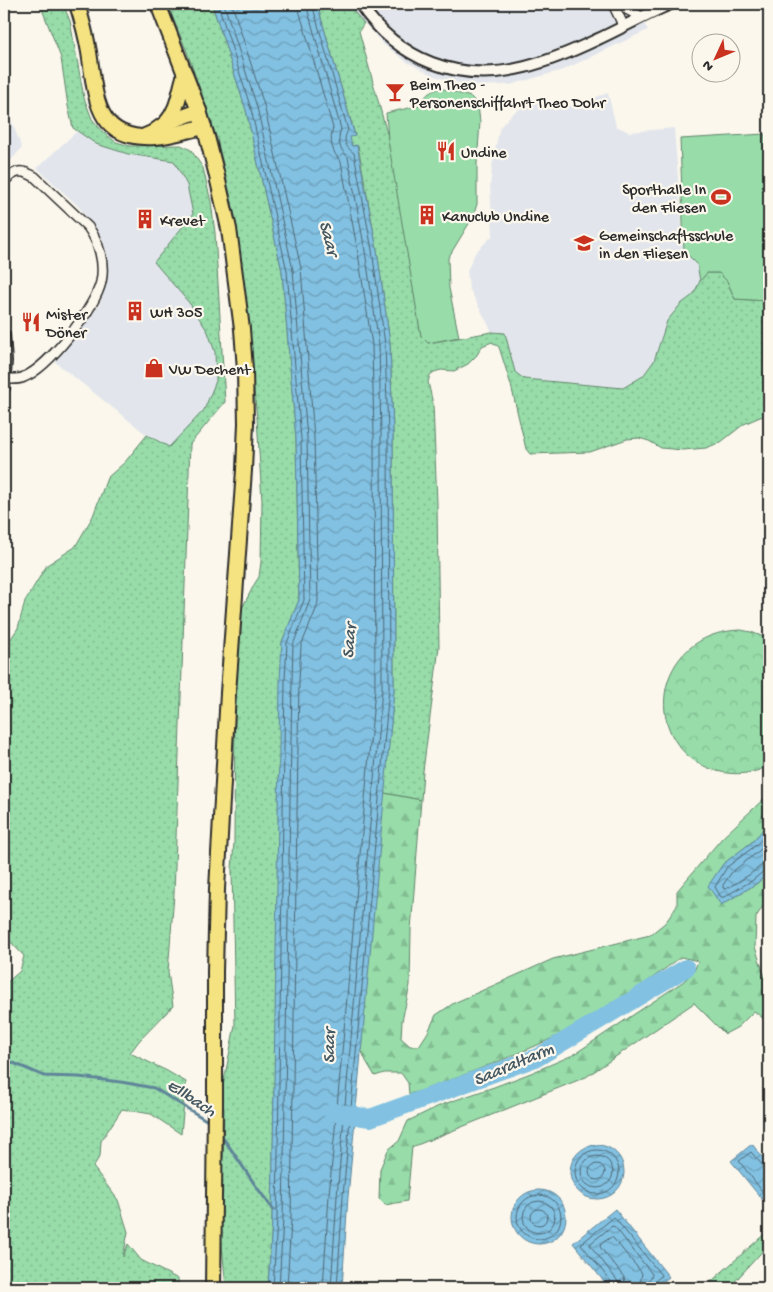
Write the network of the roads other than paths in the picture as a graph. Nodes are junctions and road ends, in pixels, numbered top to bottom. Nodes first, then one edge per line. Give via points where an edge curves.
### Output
1 (77, 4) edge
2 (158, 4) edge
3 (360, 4) edge
4 (613, 4) edge
5 (622, 4) edge
6 (671, 4) edge
7 (642, 17) junction
8 (628, 25) junction
9 (185, 74) junction
10 (199, 111) junction
11 (166, 123) junction
12 (204, 127) junction
13 (142, 137) junction
14 (4, 181) edge
15 (4, 335) edge
16 (5, 384) edge
17 (212, 1288) edge

1 - 13 main road via 99,108 118,131
2 - 9 main road
3 - 8 street via 378,28 411,54 455,70 480,72 525,67
4 - 8 street
5 - 7 street
5 - 8 street
6 - 7 street
7 - 8 street
9 - 10 main road
9 - 11 main road via 177,106
10 - 11 main road
10 - 12 main road
11 - 13 main road
12 - 13 main road
12 - 17 main road via 226,214 234,262 242,329 246,423 217,880
14 - 16 street via 15,172 24,171 35,176 95,236 102,267 101,283 94,302 70,334 36,370
15 - 16 street

